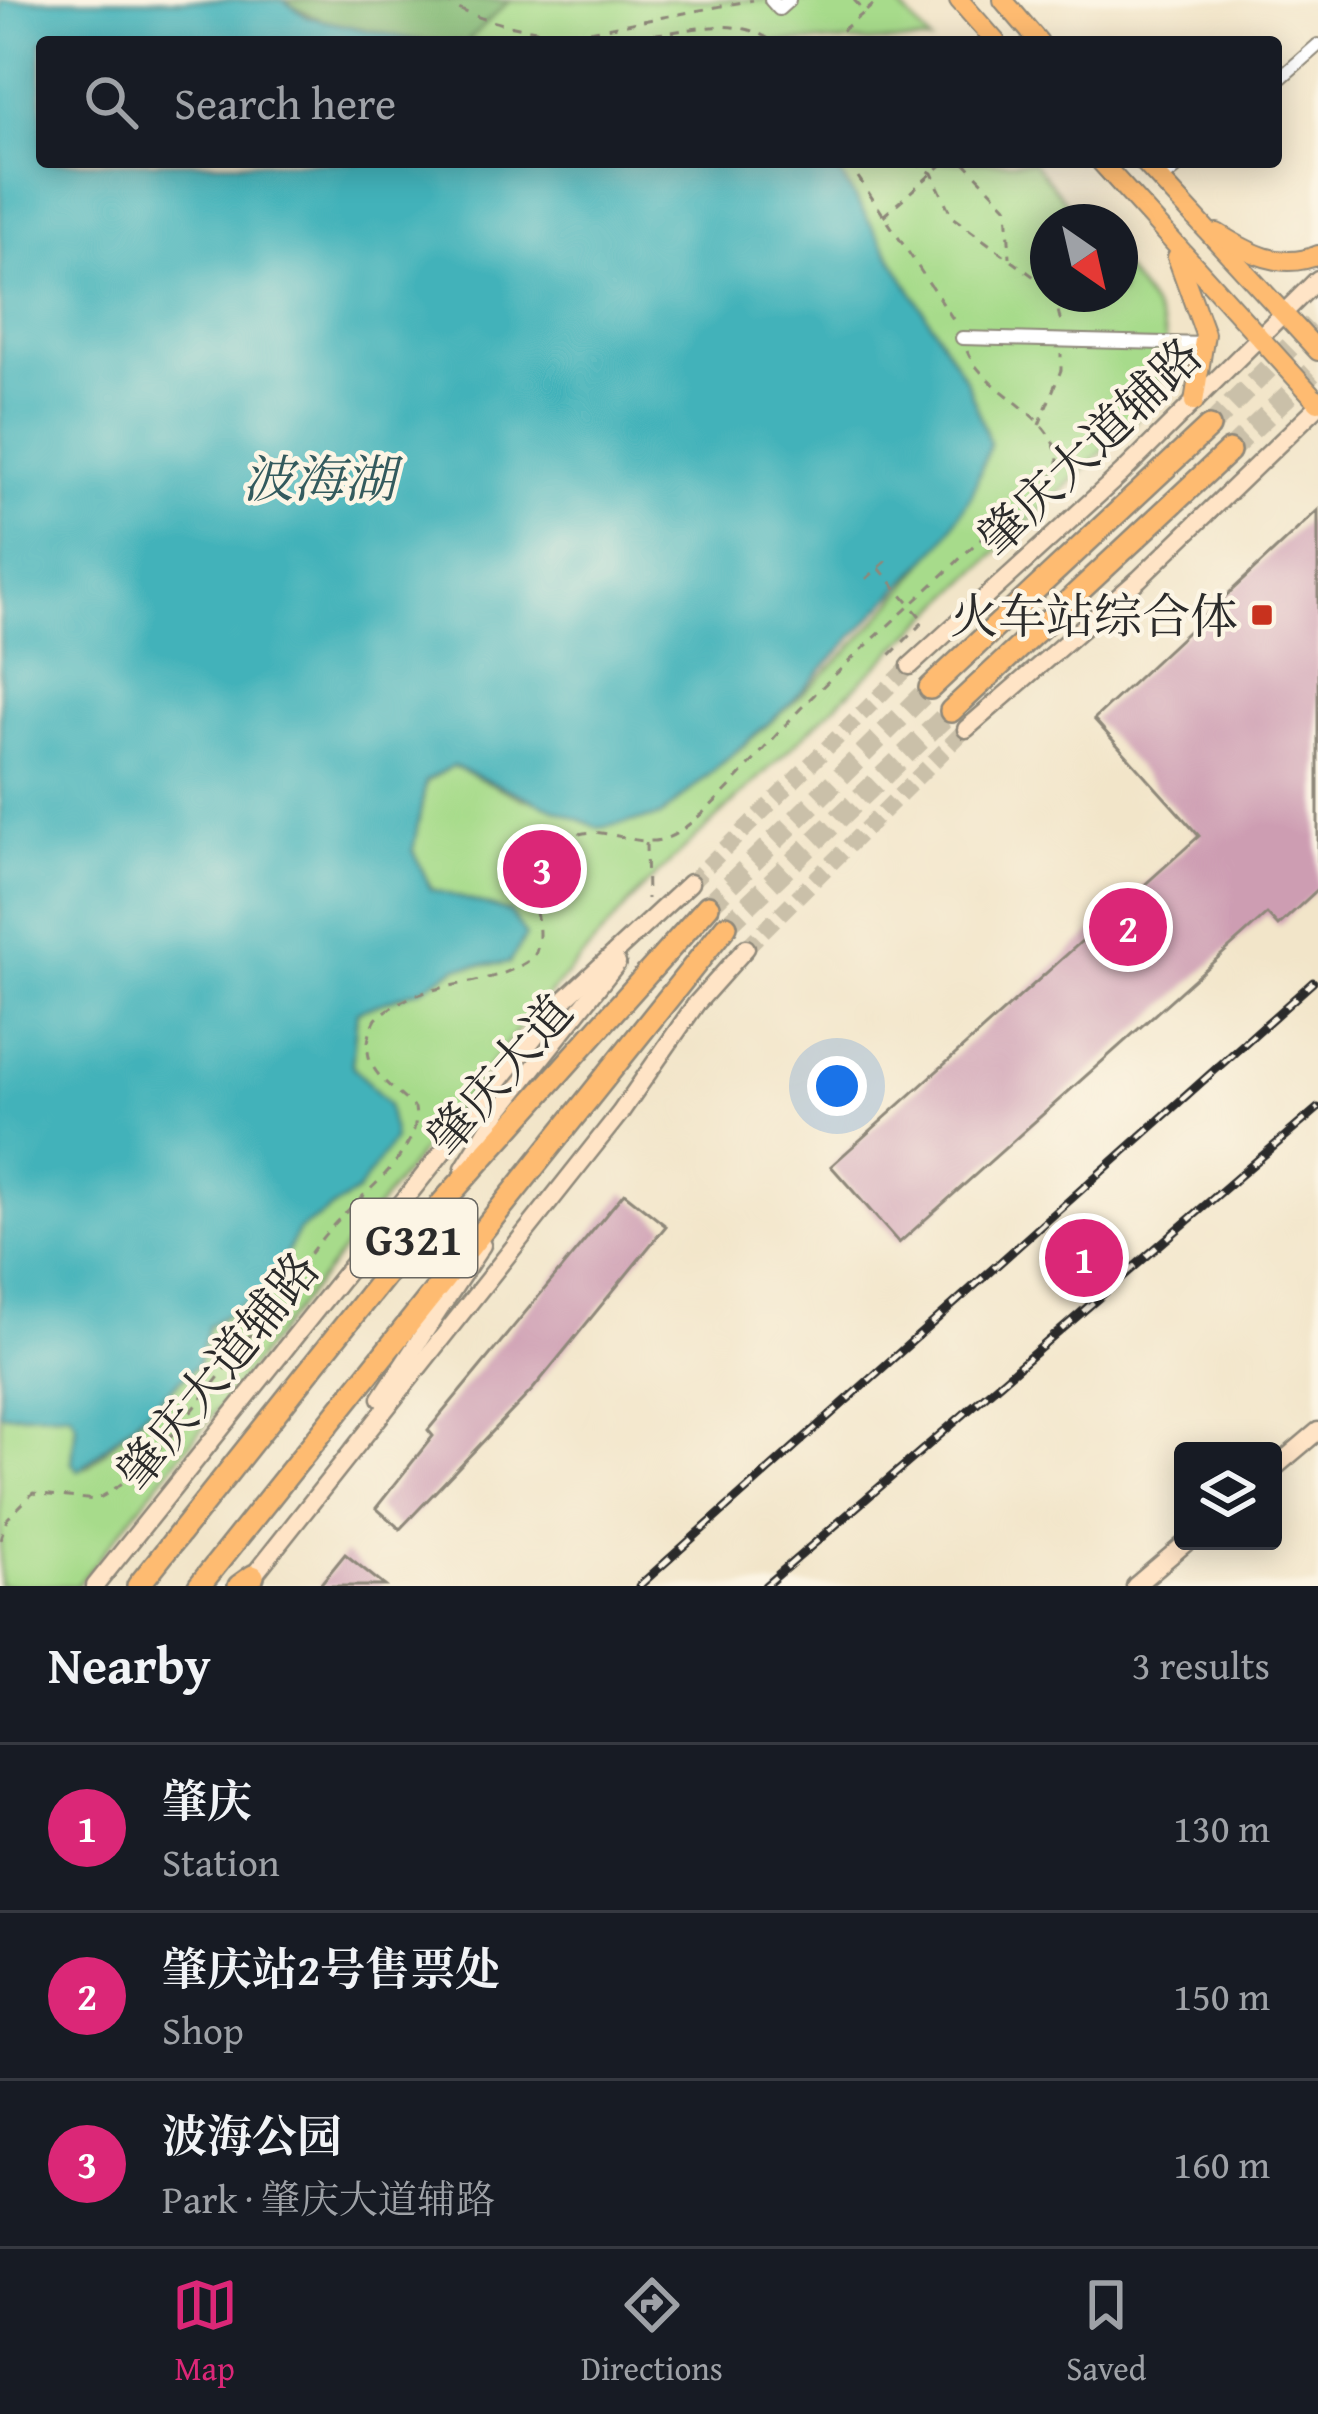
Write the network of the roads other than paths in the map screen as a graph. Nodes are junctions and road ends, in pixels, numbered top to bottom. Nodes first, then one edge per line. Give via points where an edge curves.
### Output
1 (771, 0) edge
2 (789, 0) edge
3 (959, 0) edge
4 (1003, 0) edge
5 (991, 36) edge
6 (1034, 36) edge
7 (1318, 46) edge
8 (1282, 77) edge
9 (1106, 168) edge
10 (1149, 168) edge
11 (1176, 168) edge
12 (1160, 181) junction
13 (1195, 219) junction
14 (1170, 242) junction
15 (1318, 255) edge
16 (1318, 279) edge
17 (1283, 314) junction
18 (1258, 337) junction
19 (962, 338) road end
20 (1205, 344) junction
21 (1318, 351) edge
22 (1194, 402) junction
23 (1318, 404) edge
24 (1209, 427) tunnel mouth
25 (1229, 451) tunnel mouth
26 (905, 665) tunnel mouth
27 (930, 688) tunnel mouth
28 (951, 711) tunnel mouth
29 (966, 729) tunnel mouth
30 (690, 884) tunnel mouth
31 (708, 906) tunnel mouth
32 (648, 925) junction
33 (726, 926) tunnel mouth
34 (746, 948) tunnel mouth
35 (505, 1200) junction
36 (443, 1202) junction
37 (1318, 1431) edge
38 (1282, 1461) edge
39 (336, 1471) junction
40 (1179, 1550) edge
41 (246, 1583) edge
42 (1146, 1583) edge
43 (95, 1586) edge
44 (138, 1586) edge
45 (199, 1586) edge

1 - 2 street via 779,9
3 - 5 main road
4 - 6 main road
7 - 8 street
9 - 14 main road
10 - 12 main road
11 - 12 street
12 - 13 main road
13 - 14 main road
13 - 15 main road via 1260,257
13 - 17 main road
14 - 18 main road
14 - 20 main road via 1202,313
16 - 17 street, 肇庆大道辅路
17 - 18 street, 肇庆大道辅路
17 - 21 main road
18 - 22 street, 肇庆大道辅路
18 - 23 main road
19 - 20 street
20 - 22 main road
22 - 26 street, 肇庆大道辅路
23 - 29 street via 1138,579
24 - 27 highway
25 - 28 highway
30 - 32 street, 肇庆大道辅路
31 - 36 highway, 肇庆大道 / G321
32 - 36 street via 499,1111
32 - 43 street, 肇庆大道辅路 via 566,999
33 - 35 highway, 肇庆大道 / G321
34 - 39 street
35 - 39 street
35 - 45 highway, 肇庆大道 / G321
36 - 44 highway, 肇庆大道 / G321
37 - 38 street
39 - 41 street
40 - 42 street

